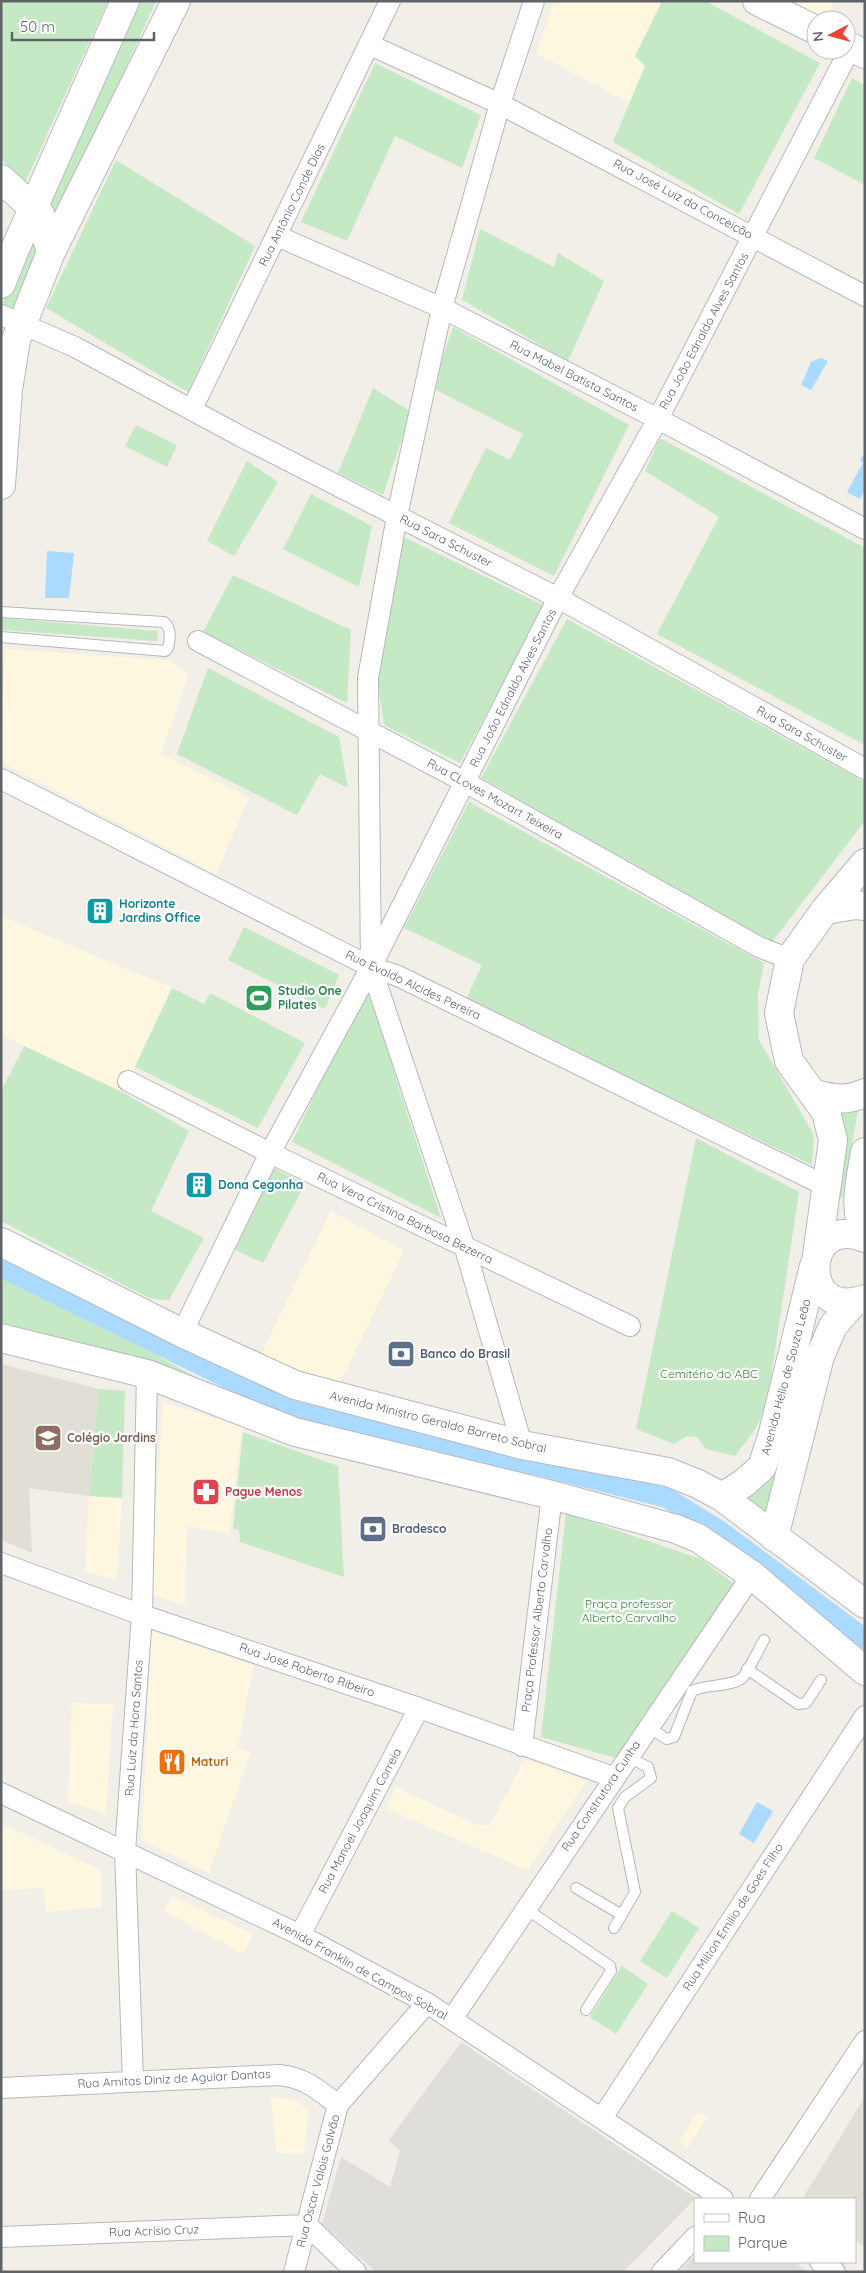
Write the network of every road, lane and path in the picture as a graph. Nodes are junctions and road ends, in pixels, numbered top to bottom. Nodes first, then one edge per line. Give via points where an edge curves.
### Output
1 (125, 1) edge
2 (176, 1) edge
3 (390, 1) edge
4 (534, 1) edge
5 (757, 1) edge
6 (806, 25) edge
7 (370, 45) junction
8 (848, 60) edge
9 (500, 104) junction
10 (1, 180) edge
11 (34, 208) junction
12 (277, 236) junction
13 (754, 237) junction
14 (51, 252) junction
15 (1, 284) edge
16 (865, 296) edge
17 (442, 308) junction
18 (11, 320) edge
19 (192, 409) junction
20 (658, 419) junction
21 (1, 485) edge
22 (397, 516) junction
23 (865, 529) edge
24 (558, 598) junction
25 (1, 612) edge
26 (1, 637) edge
27 (198, 641) dead end
28 (369, 730) junction
29 (865, 769) edge
30 (1, 779) edge
31 (465, 782) junction
32 (865, 863) edge
33 (865, 906) edge
34 (825, 910) junction
35 (790, 959) junction
36 (371, 967) junction
37 (128, 1081) dead end
38 (865, 1093) edge
39 (815, 1094) junction
40 (865, 1152) edge
41 (270, 1153) junction
42 (828, 1187) junction
43 (865, 1234) edge
44 (865, 1238) edge
45 (1, 1242) edge
46 (465, 1248) junction
47 (815, 1260) junction
48 (862, 1300) edge
49 (630, 1326) dead end
50 (182, 1333) junction
51 (1, 1338) edge
52 (148, 1374) junction
53 (522, 1445) junction
54 (552, 1495) junction
55 (722, 1497) junction
56 (774, 1537) junction
57 (1, 1563) edge
58 (752, 1575) junction
59 (865, 1604) edge
60 (142, 1614) junction
61 (764, 1640) dead end
62 (747, 1669) junction
63 (865, 1671) edge
64 (821, 1680) dead end
65 (419, 1708) junction
66 (865, 1716) edge
67 (648, 1727) junction
68 (522, 1746) junction
69 (628, 1757) junction
70 (614, 1777) junction
71 (1, 1793) edge
72 (126, 1851) junction
73 (576, 1888) dead end
74 (526, 1909) junction
75 (622, 1914) junction
76 (614, 1928) dead end
77 (300, 1935) junction
78 (427, 2003) junction
79 (586, 2010) dead end
80 (452, 2019) junction
81 (865, 2041) edge
82 (133, 2080) junction
83 (1, 2088) edge
84 (338, 2105) junction
85 (602, 2118) junction
86 (722, 2198) edge
87 (761, 2198) edge
88 (307, 2225) junction
89 (1, 2237) edge
90 (694, 2238) edge
91 (822, 2263) edge
92 (294, 2272) edge
93 (356, 2272) edge
94 (662, 2272) edge
95 (835, 2272) edge

1 - 11 street
2 - 14 street
3 - 7 street, Rua Antônio Conde Dias
4 - 9 street
5 - 6 street
7 - 9 street, Rua José Luiz da Conceição
7 - 12 street, Rua Antônio Conde Dias
8 - 13 street, Rua João Ednaldo Alves Santos
9 - 13 street, Rua José Luiz da Conceição
9 - 17 street
10 - 11 street
11 - 14 street via 43,221
11 - 15 street
12 - 17 street, Rua Mabel Batista Santos
12 - 19 street, Rua Antônio Conde Dias
13 - 16 street, Rua José Luiz da Conceição
13 - 20 street, Rua João Ednaldo Alves Santos
14 - 18 street
17 - 20 street, Rua Mabel Batista Santos
17 - 22 street
18 - 19 street, Rua Sara Schuster via 75,347
18 - 21 street
19 - 22 street, Rua Sara Schuster
20 - 23 street, Rua Mabel Batista Santos
20 - 24 street, Rua João Ednaldo Alves Santos
22 - 24 street, Rua Sara Schuster
22 - 28 street via 368,678
24 - 29 street, Rua Sara Schuster
24 - 31 street, Rua João Ednaldo Alves Santos
25 - 26 lane via 164,622 170,636 165,650
27 - 28 street, Rua CLoves Mozart Teixeira
28 - 31 street, Rua CLoves Mozart Teixeira
28 - 36 street
30 - 36 street, Rua Evaldo Alcides Pereira
31 - 35 street, Rua CLoves Mozart Teixeira via 759,947
31 - 36 street, Rua João Ednaldo Alves Santos
32 - 34 street, Avenida Hélio de Souza Leão
33 - 34 street
34 - 35 street, Avenida Hélio de Souza Leão
35 - 39 street, Avenida Hélio de Souza Leão via 779,1013 789,1061
36 - 41 street, Rua João Ednaldo Alves Santos
36 - 42 street, Rua Evaldo Alcides Pereira via 398,976
36 - 46 street
37 - 41 street, Rua Vera Cristina Barbosa Bezerra
38 - 39 street via 837,1100
39 - 42 street, Avenida Hélio de Souza Leão via 826,1112 833,1140
40 - 43 street via 858,1200 859,1222
41 - 46 street, Rua Vera Cristina Barbosa Bezerra
41 - 50 street, Rua João Ednaldo Alves Santos
42 - 47 street, Avenida Hélio de Souza Leão
44 - 47 street via 856,1234 833,1237 823,1244
45 - 50 street, Avenida Ministro Geraldo Barreto Sobral
46 - 49 street, Rua Vera Cristina Barbosa Bezerra
46 - 53 street
47 - 48 street via 815,1278 825,1293 841,1302
47 - 55 street, Avenida Hélio de Souza Leão via 762,1466
48 - 56 street via 833,1326 820,1356
50 - 53 street, Avenida Ministro Geraldo Barreto Sobral via 295,1385
51 - 52 street
52 - 54 street via 296,1432
52 - 60 street, Rua Luiz da Hora Santos
53 - 55 street, Avenida Ministro Geraldo Barreto Sobral via 668,1472
54 - 58 street via 676,1529 698,1538
54 - 68 street, Praça Professor Alberto Carvalho
55 - 56 street, Avenida Ministro Geraldo Barreto Sobral
56 - 59 street, Avenida Ministro Geraldo Barreto Sobral
57 - 60 street, Rua José Roberto Ribeiro
58 - 63 street
58 - 67 street, Rua Construtora Cunha
60 - 65 street, Rua José Roberto Ribeiro
60 - 72 street, Rua Luiz da Hora Santos
61 - 62 lane
62 - 64 lane via 798,1704 806,1703
62 - 67 lane via 739,1680 692,1691 674,1738 667,1740
65 - 68 street, Rua José Roberto Ribeiro
65 - 77 street, Rua Manoel Joaquim Correia
66 - 85 street, Rua Milton Emilio de Goes Filho
67 - 69 street, Rua Construtora Cunha
68 - 70 street, Rua José Roberto Ribeiro
69 - 70 street, Rua Construtora Cunha
69 - 75 lane via 648,1768 651,1778 625,1797 618,1808 635,1892
70 - 74 street, Rua Construtora Cunha
71 - 72 street, Avenida Franklin de Campos Sobral
72 - 77 street, Avenida Franklin de Campos Sobral
72 - 82 street, Rua Luiz da Hora Santos
73 - 75 lane
74 - 79 lane via 610,1966 611,1971
74 - 80 street, Rua Construtora Cunha
75 - 76 lane
77 - 78 street, Avenida Franklin de Campos Sobral
78 - 80 street, Avenida Franklin de Campos Sobral
78 - 84 street, Rua Oscar Valois Galvão
80 - 85 street, Avenida Franklin de Campos Sobral
81 - 87 street
82 - 83 street, Rua Amitas Diniz de Aguiar Dantas
82 - 84 street, Rua Amitas Diniz de Aguiar Dantas via 278,2075 308,2082
84 - 88 street, Rua Oscar Valois Galvão
85 - 86 street, Avenida Franklin de Campos Sobral
88 - 89 street, Rua Acrísio Cruz
88 - 92 street, Rua Oscar Valois Galvão
88 - 93 street
90 - 94 street
91 - 95 street

